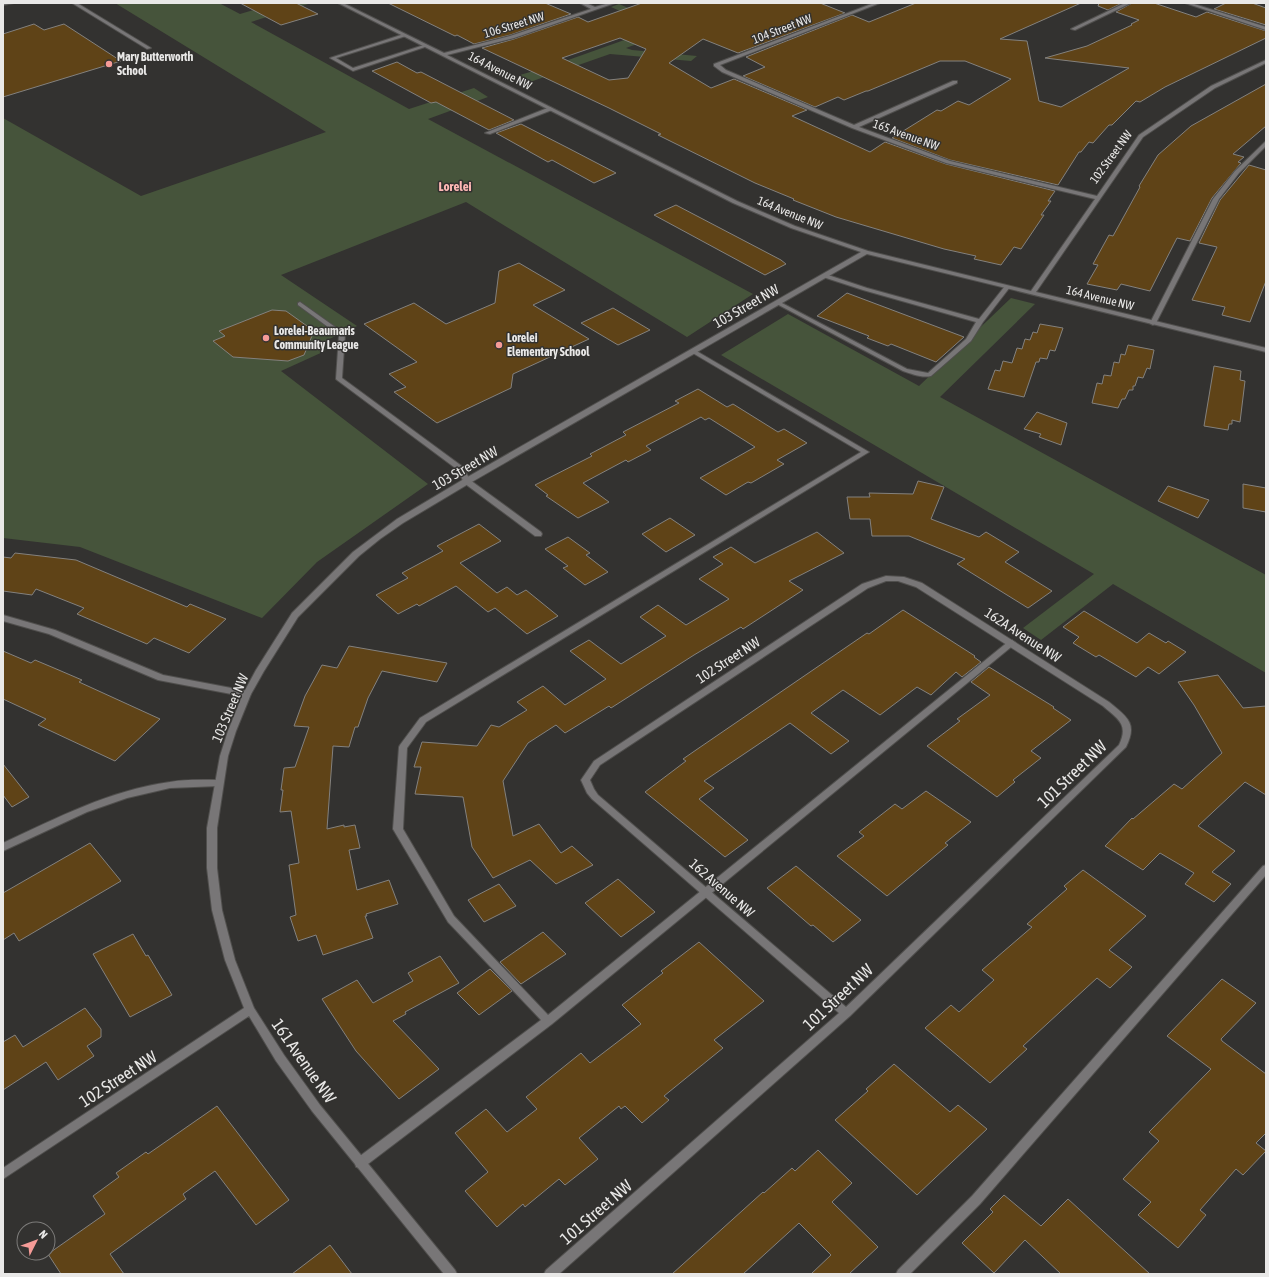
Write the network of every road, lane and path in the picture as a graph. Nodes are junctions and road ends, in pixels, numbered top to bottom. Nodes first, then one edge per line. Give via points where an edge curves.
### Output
1 (12, 3) edge
2 (74, 3) edge
3 (340, 3) edge
4 (582, 3) edge
5 (613, 3) edge
6 (878, 3) edge
7 (1129, 3) edge
8 (1187, 3) edge
9 (3, 4) edge
10 (595, 9) junction
11 (1073, 29) dead end
12 (1266, 29) edge
13 (404, 35) junction
14 (426, 46) junction
15 (149, 48) dead end
16 (443, 55) junction
17 (1266, 61) edge
18 (716, 65) joint
19 (955, 82) dead end
20 (550, 109) junction
21 (854, 127) junction
22 (488, 133) dead end
23 (1266, 143) edge
24 (1098, 198) junction
25 (866, 252) junction
26 (824, 276) junction
27 (1007, 287) junction
28 (1032, 293) junction
29 (778, 303) junction
30 (300, 304) dead end
31 (980, 321) junction
32 (1153, 323) junction
33 (1266, 350) edge
34 (693, 351) junction
35 (467, 480) junction
36 (538, 534) dead end
37 (895, 577) joint
38 (3, 618) edge
39 (1012, 643) junction
40 (247, 694) junction
41 (1128, 728) joint
42 (585, 780) joint
43 (219, 783) junction
44 (212, 828) joint
45 (3, 847) edge
46 (1266, 869) edge
47 (707, 892) junction
48 (250, 1010) junction
49 (846, 1013) junction
50 (548, 1021) junction
51 (360, 1164) junction
52 (3, 1174) edge
53 (451, 1274) edge
54 (550, 1274) edge
55 (902, 1274) edge

1 - 9 street
2 - 15 street
3 - 13 street, 164 Avenue NW
4 - 10 street
5 - 10 street, 106 Street NW
6 - 18 street, 104 Street NW
7 - 11 street
8 - 12 street
10 - 16 street, 106 Street NW via 512,37
13 - 14 street, 164 Avenue NW
13 - 14 street via 332,58 353,70
14 - 16 street, 164 Avenue NW
16 - 20 street, 164 Avenue NW
17 - 24 street, 102 Street NW via 1213,87 1141,136
18 - 21 street, 165 Avenue NW via 724,71
19 - 21 street
20 - 22 street
20 - 25 street, 164 Avenue NW via 762,214
21 - 24 street, 165 Avenue NW via 948,162
23 - 32 street via 1237,172 1216,199
24 - 28 street, 102 Street NW
25 - 26 street, 103 Street NW
25 - 27 street, 164 Avenue NW
26 - 29 street, 103 Street NW
26 - 31 street
27 - 28 street, 164 Avenue NW
27 - 31 street
28 - 32 street, 164 Avenue NW
29 - 31 street via 905,370 929,375 969,340
29 - 34 street, 103 Street NW
30 - 35 street via 342,334 339,379 461,469
32 - 33 street, 164 Avenue NW
34 - 35 street, 103 Street NW
34 - 50 street via 866,452 423,720 403,747 398,829 451,918
35 - 36 street
35 - 40 street, 103 Street NW via 377,537 330,579 295,615
37 - 39 street, 162A Avenue NW via 919,584
37 - 42 street, 102 Street NW via 865,586 597,763
38 - 40 street via 52,632 161,678
39 - 41 street, 162A Avenue NW via 1106,704 1123,719
39 - 47 street
40 - 43 street, 103 Street NW via 232,730
41 - 49 street, 101 Street NW via 1128,736 1122,747
42 - 47 street, 162 Avenue NW via 595,797
43 - 44 street, 103 Street NW
43 - 45 street via 170,785 123,795 91,806
44 - 48 street, 161 Avenue NW via 212,868 217,910 230,960
46 - 55 street via 976,1200
47 - 49 street, 162 Avenue NW
47 - 50 street
48 - 51 street, 161 Avenue NW via 280,1058
48 - 52 street, 102 Street NW
49 - 54 street, 101 Street NW
50 - 51 street
51 - 53 street, 161 Avenue NW

